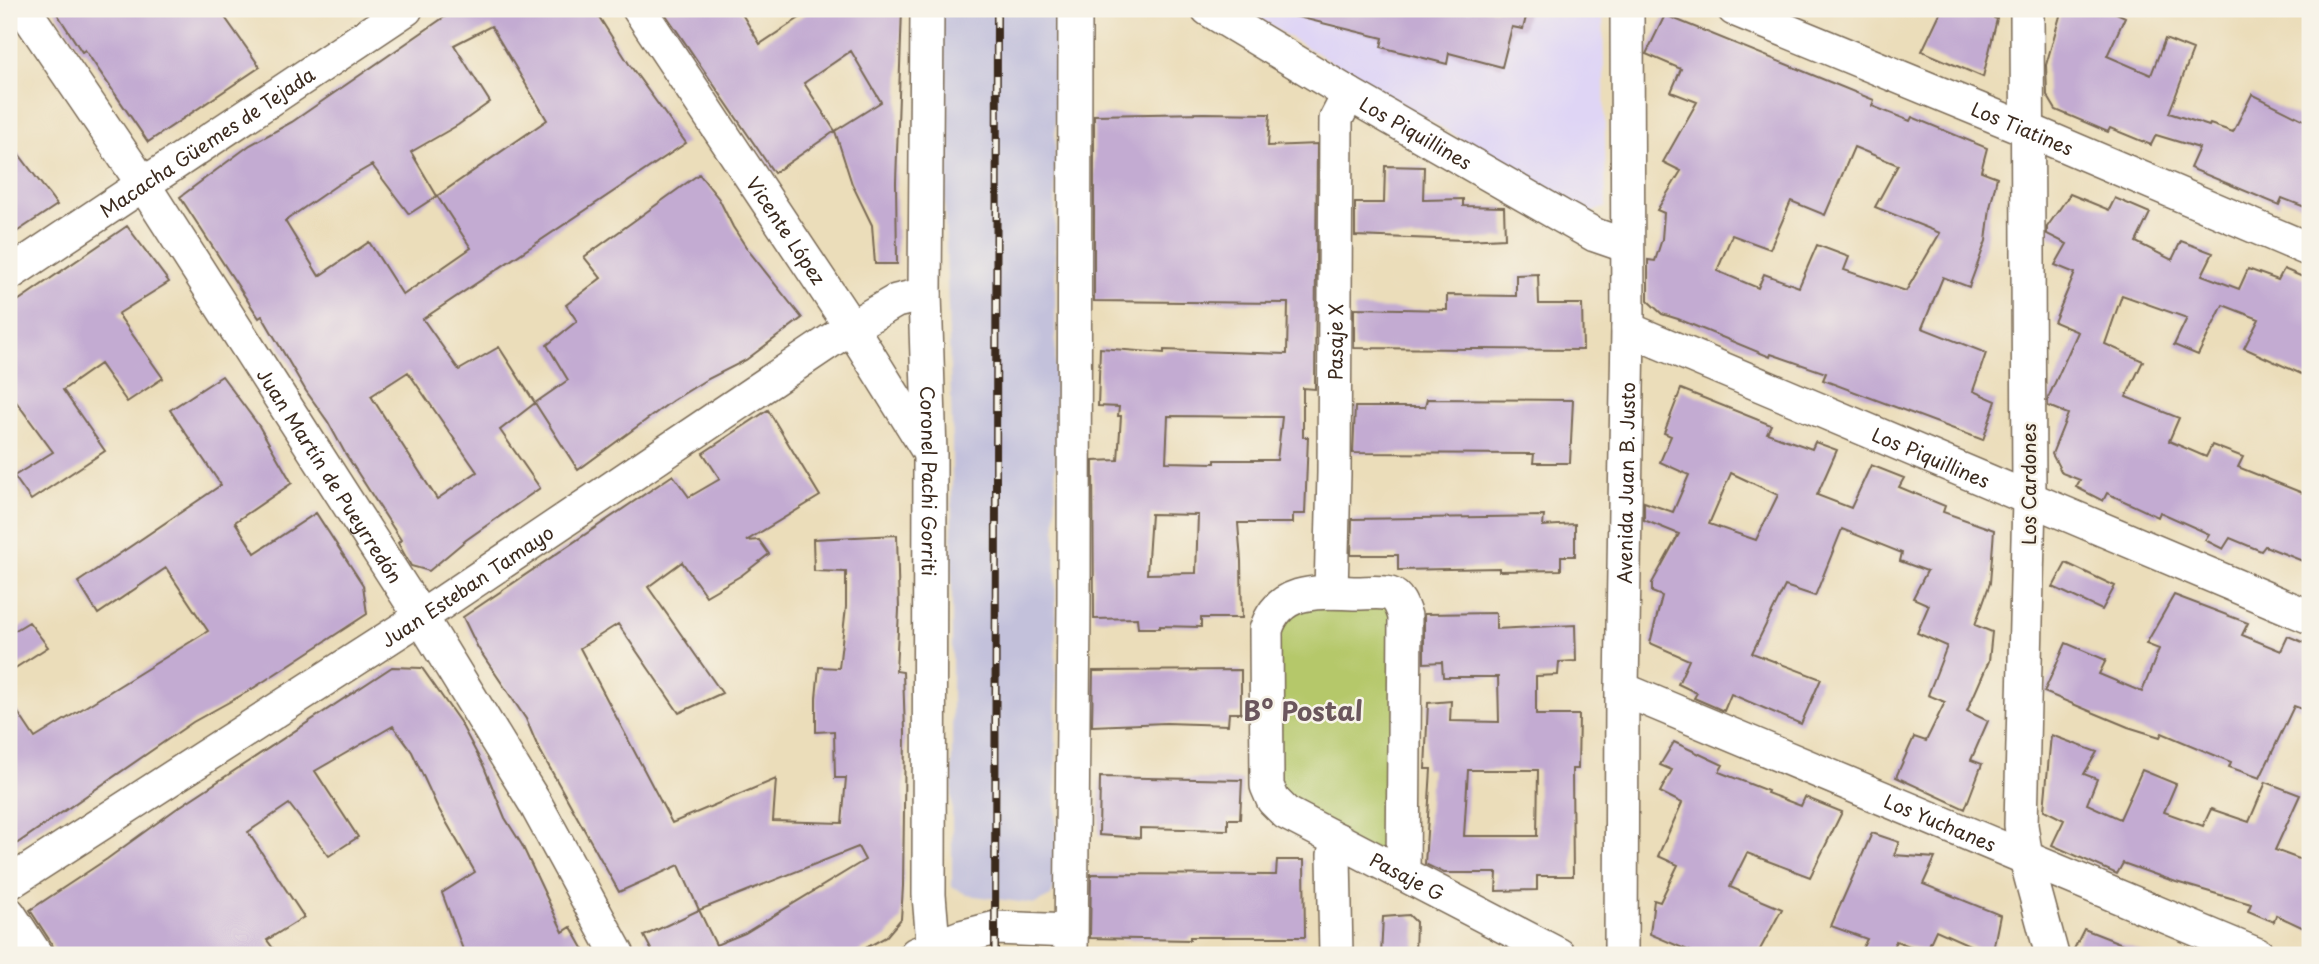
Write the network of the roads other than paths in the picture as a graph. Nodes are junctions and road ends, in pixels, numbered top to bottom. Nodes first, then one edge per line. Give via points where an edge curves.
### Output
1 (24, 9) edge
2 (406, 9) edge
3 (639, 9) edge
4 (927, 9) edge
5 (1075, 9) edge
6 (1208, 9) edge
7 (1627, 9) edge
8 (1734, 9) edge
9 (2027, 9) edge
10 (1349, 94) junction
11 (2026, 129) junction
12 (143, 184) junction
13 (1627, 246) junction
14 (2310, 250) edge
15 (9, 274) edge
16 (925, 294) junction
17 (851, 327) junction
18 (1628, 330) junction
19 (930, 454) junction
20 (2029, 499) junction
21 (1331, 592) junction
22 (421, 617) junction
23 (2310, 617) edge
24 (1622, 688) junction
25 (1338, 840) junction
26 (2025, 859) junction
27 (1403, 872) junction
28 (9, 883) edge
29 (9, 914) edge
30 (1071, 943) edge
31 (927, 952) edge
32 (36, 955) edge
33 (618, 955) edge
34 (1336, 955) edge
35 (1559, 955) edge
36 (1621, 955) edge
37 (2052, 955) edge
38 (2258, 955) edge

1 - 12 street, Juan Martín de Pueyrredón
2 - 12 street, Macacha Güemes de Tejada
3 - 17 street, Vicente López
4 - 16 street, Coronel Pachi Gorriti
5 - 30 street
6 - 10 street, Los Piquillines
7 - 13 street, Avenida Juan B. Justo
8 - 11 street, Los Tiatines
9 - 11 street, Los Cardones
10 - 13 street, Los Piquillines via 1584,229
10 - 21 street, Pasaje X via 1336,119
11 - 14 street, Los Tiatines
11 - 20 street, Los Cardones
12 - 15 street, Macacha Güemes de Tejada
12 - 22 street, Juan Martín de Pueyrredón
13 - 18 street, Avenida Juan B. Justo
16 - 17 street, Juan Esteban Tamayo via 897,301
16 - 19 street, Coronel Pachi Gorriti
17 - 19 street, Vicente López
17 - 22 street, Juan Esteban Tamayo
18 - 20 street, Los Piquillines
18 - 24 street, Avenida Juan B. Justo
19 - 31 street, Coronel Pachi Gorriti
20 - 23 street, Los Piquillines
20 - 26 street, Los Cardones via 2021,825
21 - 25 street, Pasaje G via 1289,599 1270,617 1266,630 1267,786 1286,813
21 - 27 street via 1391,594 1405,616
22 - 28 street, Juan Esteban Tamayo
22 - 33 street, Juan Martín de Pueyrredón via 535,803
24 - 26 street, Los Yuchanes
24 - 36 street, Avenida Juan B. Justo
25 - 27 street, Pasaje G
25 - 34 street
26 - 37 street, Los Cardones
26 - 38 street, Los Yuchanes
27 - 35 street, Pasaje G
29 - 32 street
30 - 31 street via 996,928

